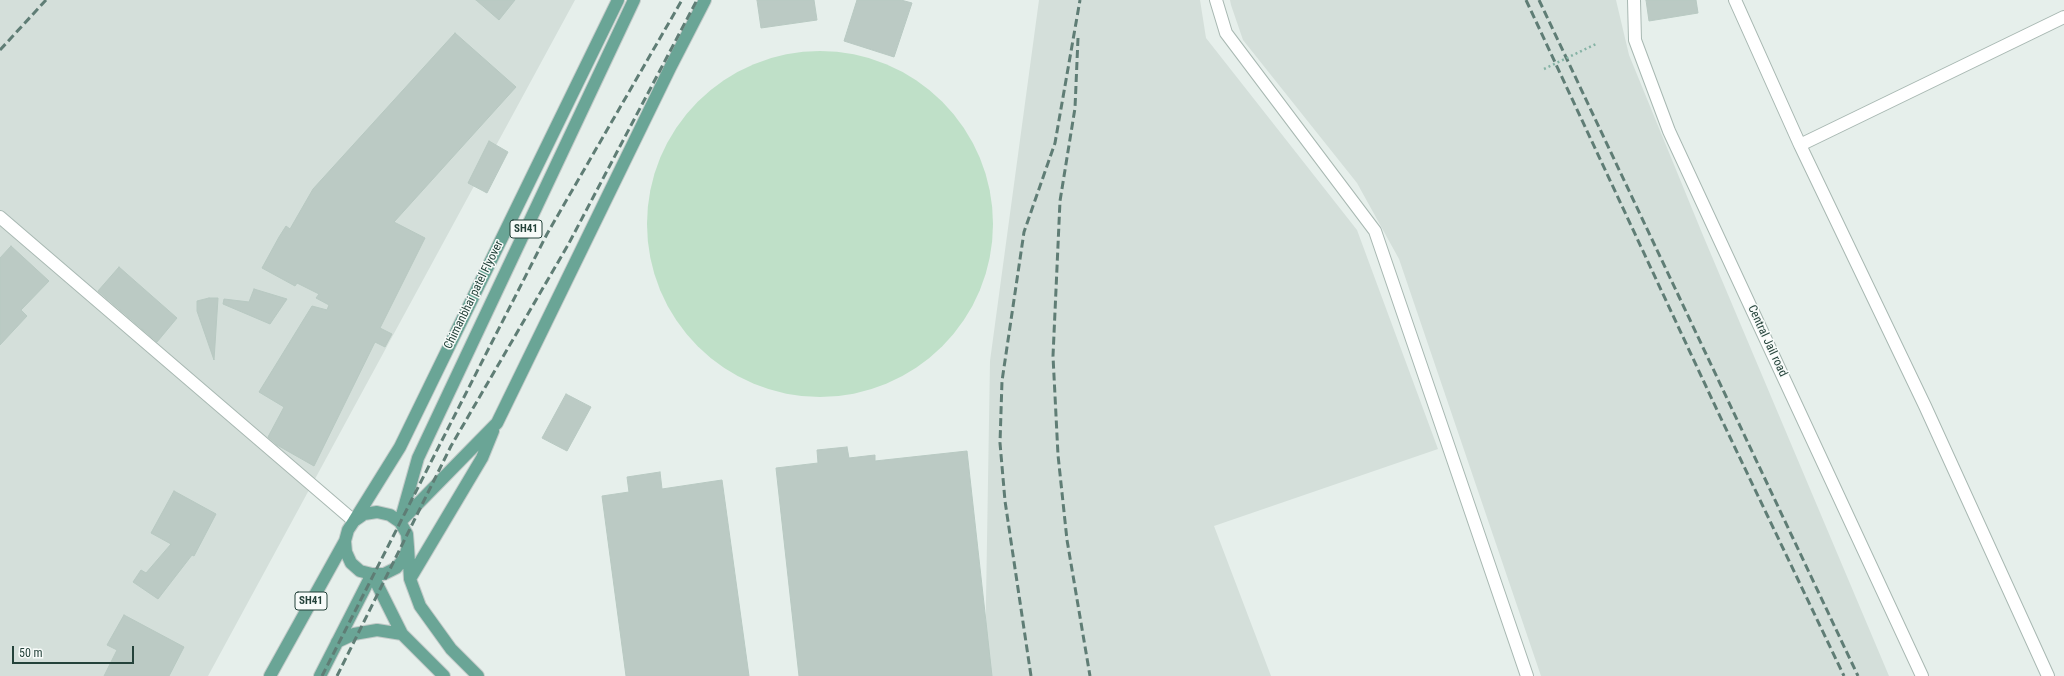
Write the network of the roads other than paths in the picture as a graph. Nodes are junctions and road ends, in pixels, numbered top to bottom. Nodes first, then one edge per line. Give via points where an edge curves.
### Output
1 (618, 0) edge
2 (634, 0) edge
3 (705, 0) edge
4 (1216, 0) edge
5 (1634, 0) edge
6 (1735, 0) edge
7 (2064, 16) edge
8 (1800, 146) junction
9 (0, 217) edge
10 (497, 423) junction
11 (354, 522) junction
12 (400, 522) junction
13 (345, 540) junction
14 (408, 547) junction
15 (372, 574) junction
16 (410, 579) junction
17 (402, 634) junction
18 (337, 642) junction
19 (270, 676) edge
20 (320, 676) edge
21 (444, 676) edge
22 (478, 676) edge
23 (1526, 676) edge
24 (1922, 676) edge
25 (2048, 676) edge

1 - 11 main road, Chimanbhai patel Flyover / SH41 via 400,447
2 - 12 main road, Chimanbhai patel Flyover / SH41 via 418,458
3 - 10 main road
4 - 23 street via 1226,33 1375,231
5 - 24 street, Central Jail road via 1635,40 1669,131
6 - 8 street
7 - 8 street
8 - 25 street via 1925,406
9 - 11 street
10 - 12 main road
10 - 16 main road via 482,458
11 - 12 main road via 364,514 377,512 390,515
11 - 13 main road
12 - 14 main road via 407,534
13 - 15 main road via 346,552 351,563 360,571
13 - 19 main road, SH41
14 - 15 main road via 404,559 396,568 384,574
14 - 16 main road
15 - 17 main road
15 - 18 main road
16 - 22 main road via 420,606 451,649
17 - 18 main road via 377,630 354,634
17 - 21 main road
18 - 20 main road

